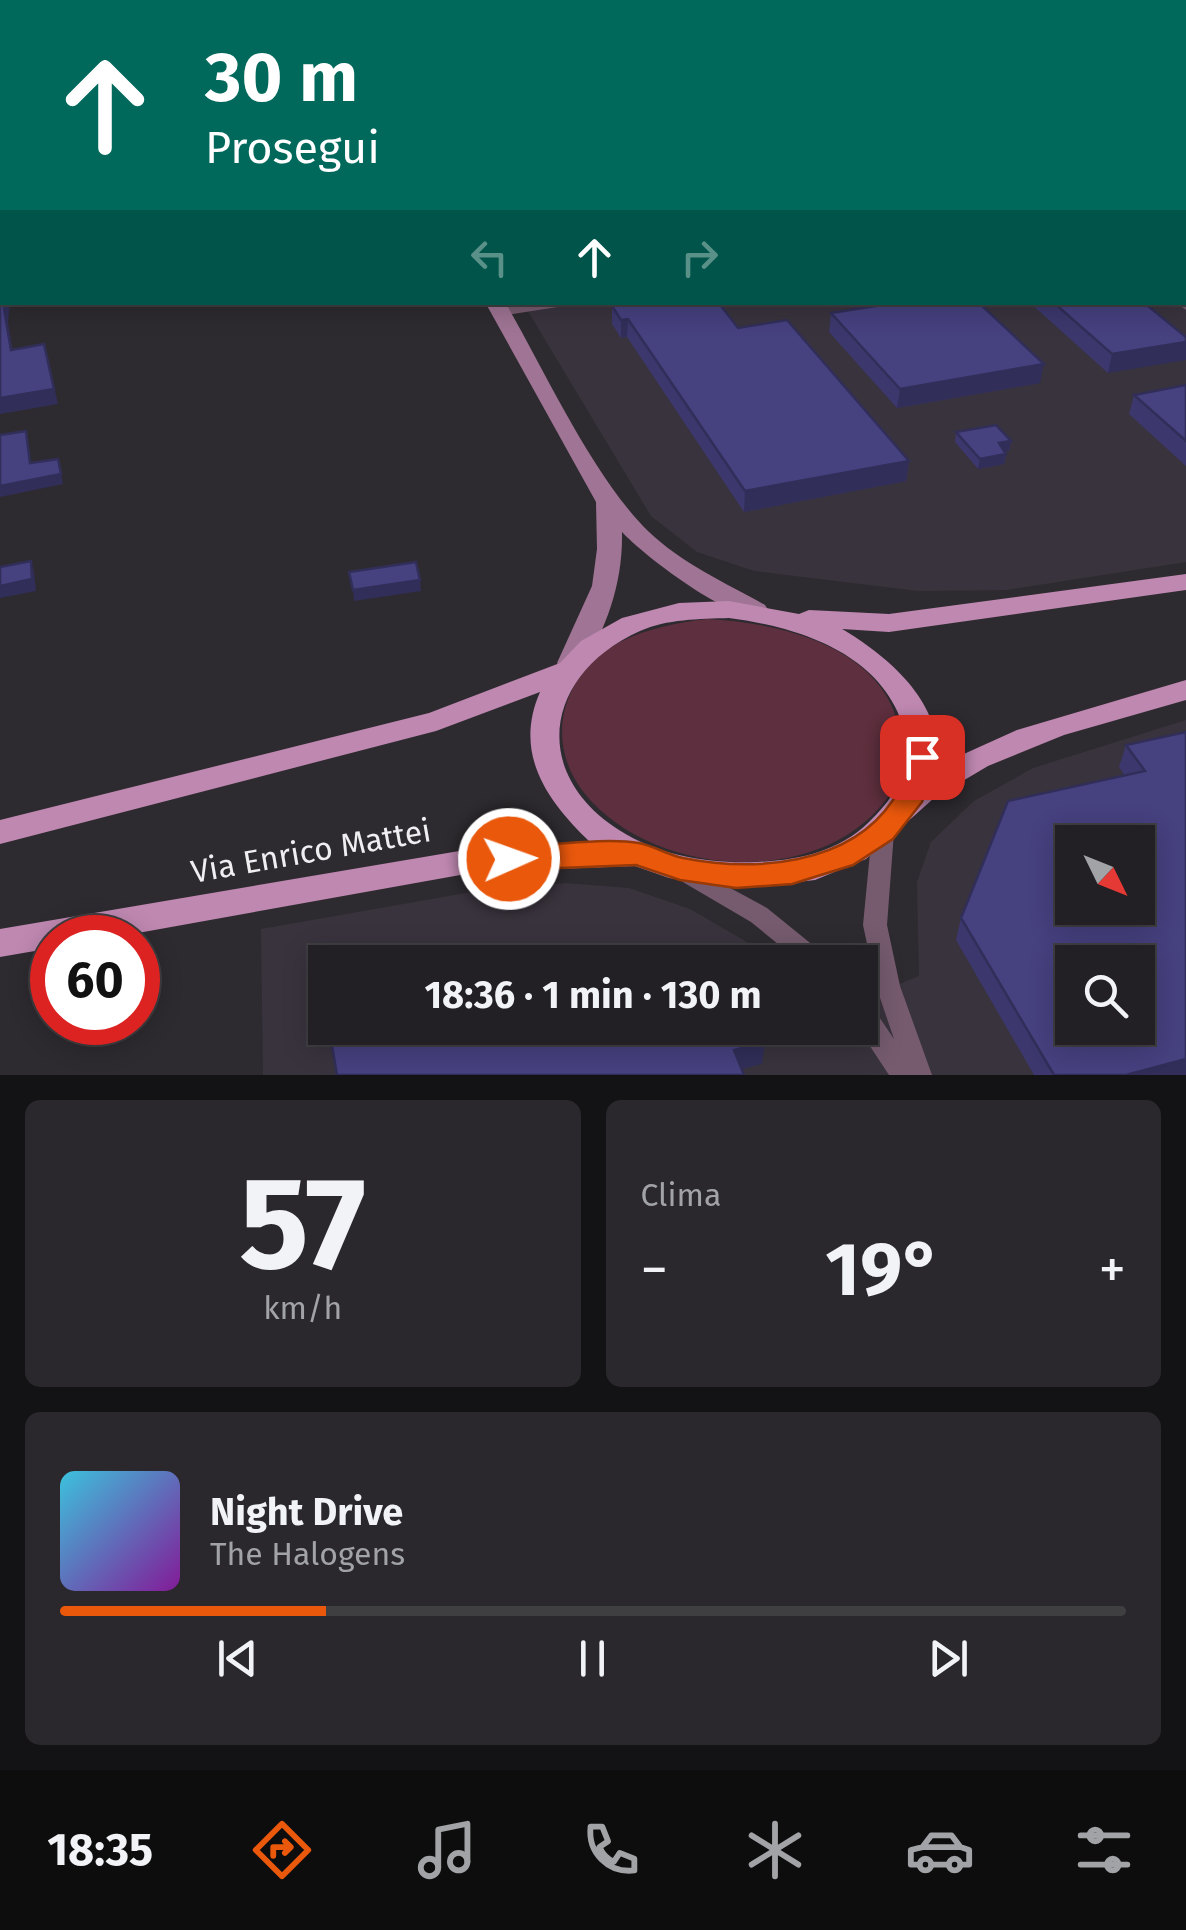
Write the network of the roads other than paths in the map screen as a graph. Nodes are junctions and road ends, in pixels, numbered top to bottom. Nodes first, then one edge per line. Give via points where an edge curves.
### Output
1 (524, 305) edge
2 (497, 307) edge
3 (608, 502) junction
4 (1186, 582) edge
5 (756, 611) junction
6 (791, 618) junction
7 (568, 667) junction
8 (1186, 690) edge
9 (908, 802) junction
10 (0, 832) edge
11 (883, 832) junction
12 (637, 854) junction
13 (680, 869) junction
14 (0, 942) edge
15 (795, 945) edge
16 (878, 1037) edge
17 (904, 1075) edge
18 (919, 1075) edge

1 - 2 street
2 - 3 street
3 - 5 street via 693,576
3 - 7 street via 613,555 600,612
4 - 6 main road via 889,623
5 - 6 main road
5 - 7 main road via 702,608 652,617 606,636
6 - 9 main road via 844,640 872,661 914,712 922,757
7 - 10 main road via 436,720
7 - 12 main road via 548,699 542,740 555,783 588,823
8 - 9 main road via 1054,728 976,759
9 - 11 main road
11 - 13 main road via 843,857 792,872 736,877
11 - 18 street via 875,925
12 - 13 main road
12 - 14 main road, Via Enrico Mattei via 477,860
13 - 15 street via 759,915
16 - 17 street

